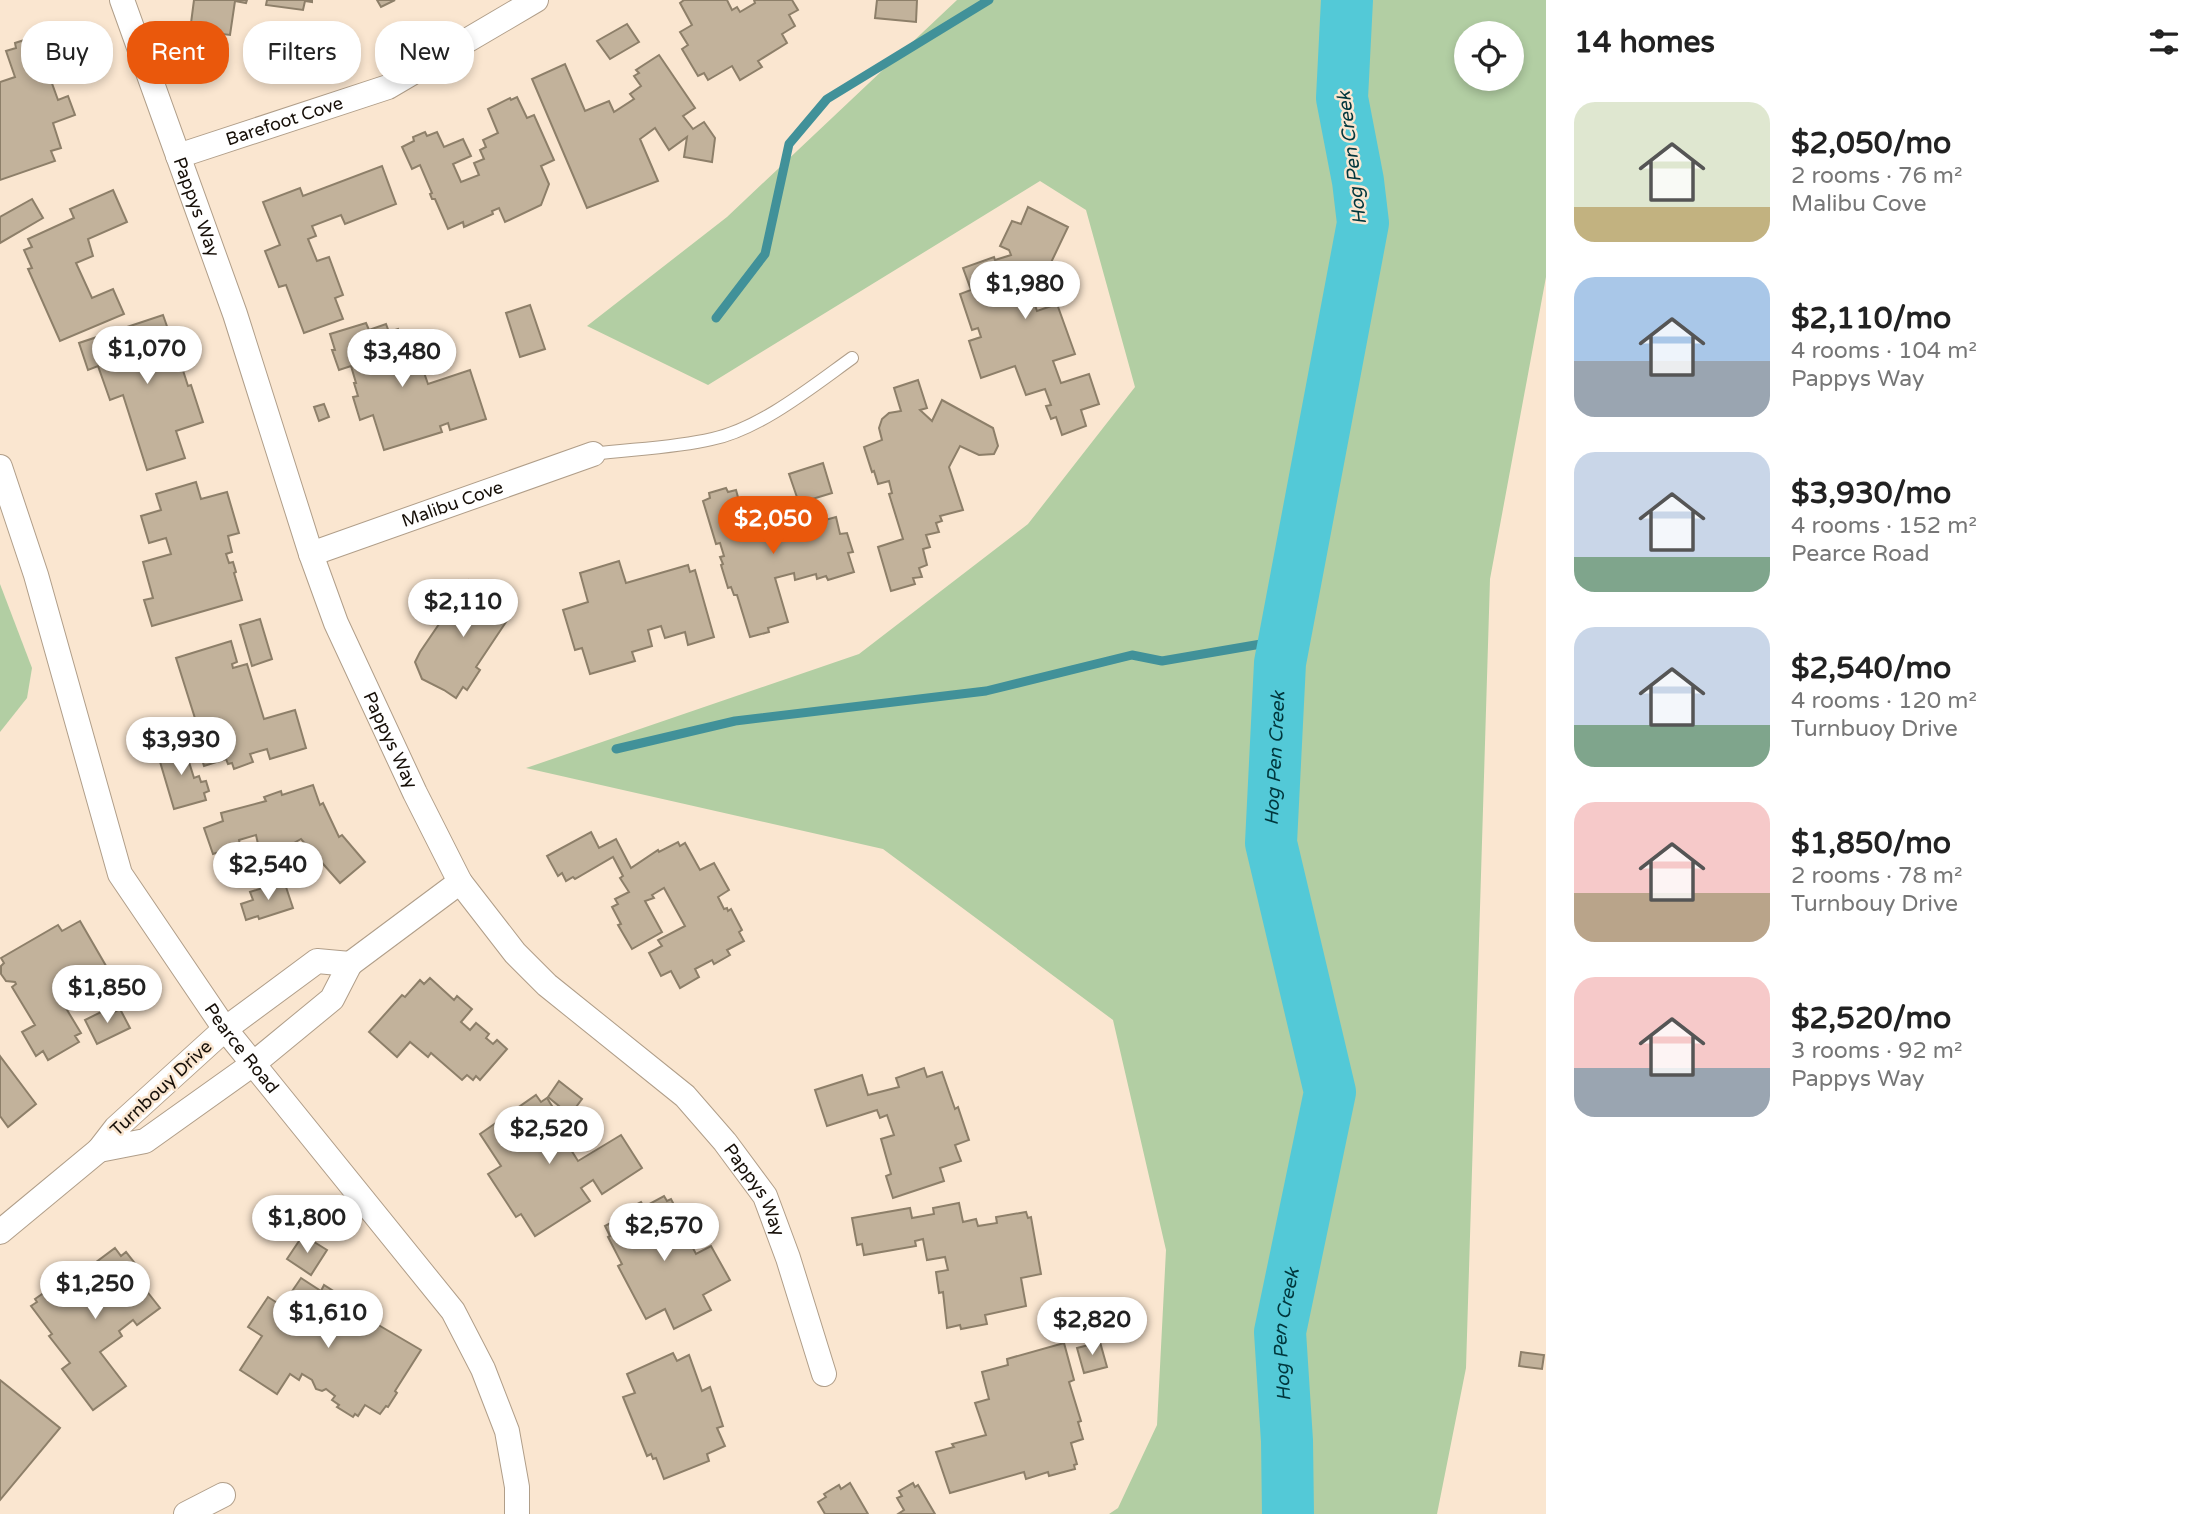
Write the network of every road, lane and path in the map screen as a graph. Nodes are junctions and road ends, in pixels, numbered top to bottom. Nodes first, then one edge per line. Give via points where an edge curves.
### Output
1 (122, 0) edge
2 (536, 0) edge
3 (178, 156) junction
4 (852, 358) dead end
5 (593, 454) joint
6 (0, 467) edge
7 (311, 554) junction
8 (460, 882) junction
9 (350, 964) junction
10 (225, 1028) junction
11 (253, 1065) junction
12 (99, 1150) junction
13 (0, 1232) edge
14 (824, 1374) dead end
15 (223, 1495) dead end
16 (186, 1514) edge
17 (517, 1514) edge

1 - 3 street, Pappys Way
2 - 3 street, Barefoot Cove via 388,87
3 - 7 street, Pappys Way via 235,314
4 - 5 lane via 754,423 714,439
5 - 7 street, Malibu Cove
6 - 10 street, Pearce Road via 36,575 120,874
7 - 8 street, Pappys Way via 336,623
8 - 9 street
8 - 14 street, Pappys Way via 515,953 547,985 684,1096 765,1196
9 - 10 street, Turnbouy Drive via 317,961
9 - 11 street, Turnbouy Drive via 332,999
10 - 11 street, Pearce Road
10 - 12 street, Turnbouy Drive via 116,1128
11 - 12 street, Turnbouy Drive via 145,1141
11 - 17 street, Pearce Road via 453,1311 508,1431
12 - 13 street, Turnbouy Drive
15 - 16 street

